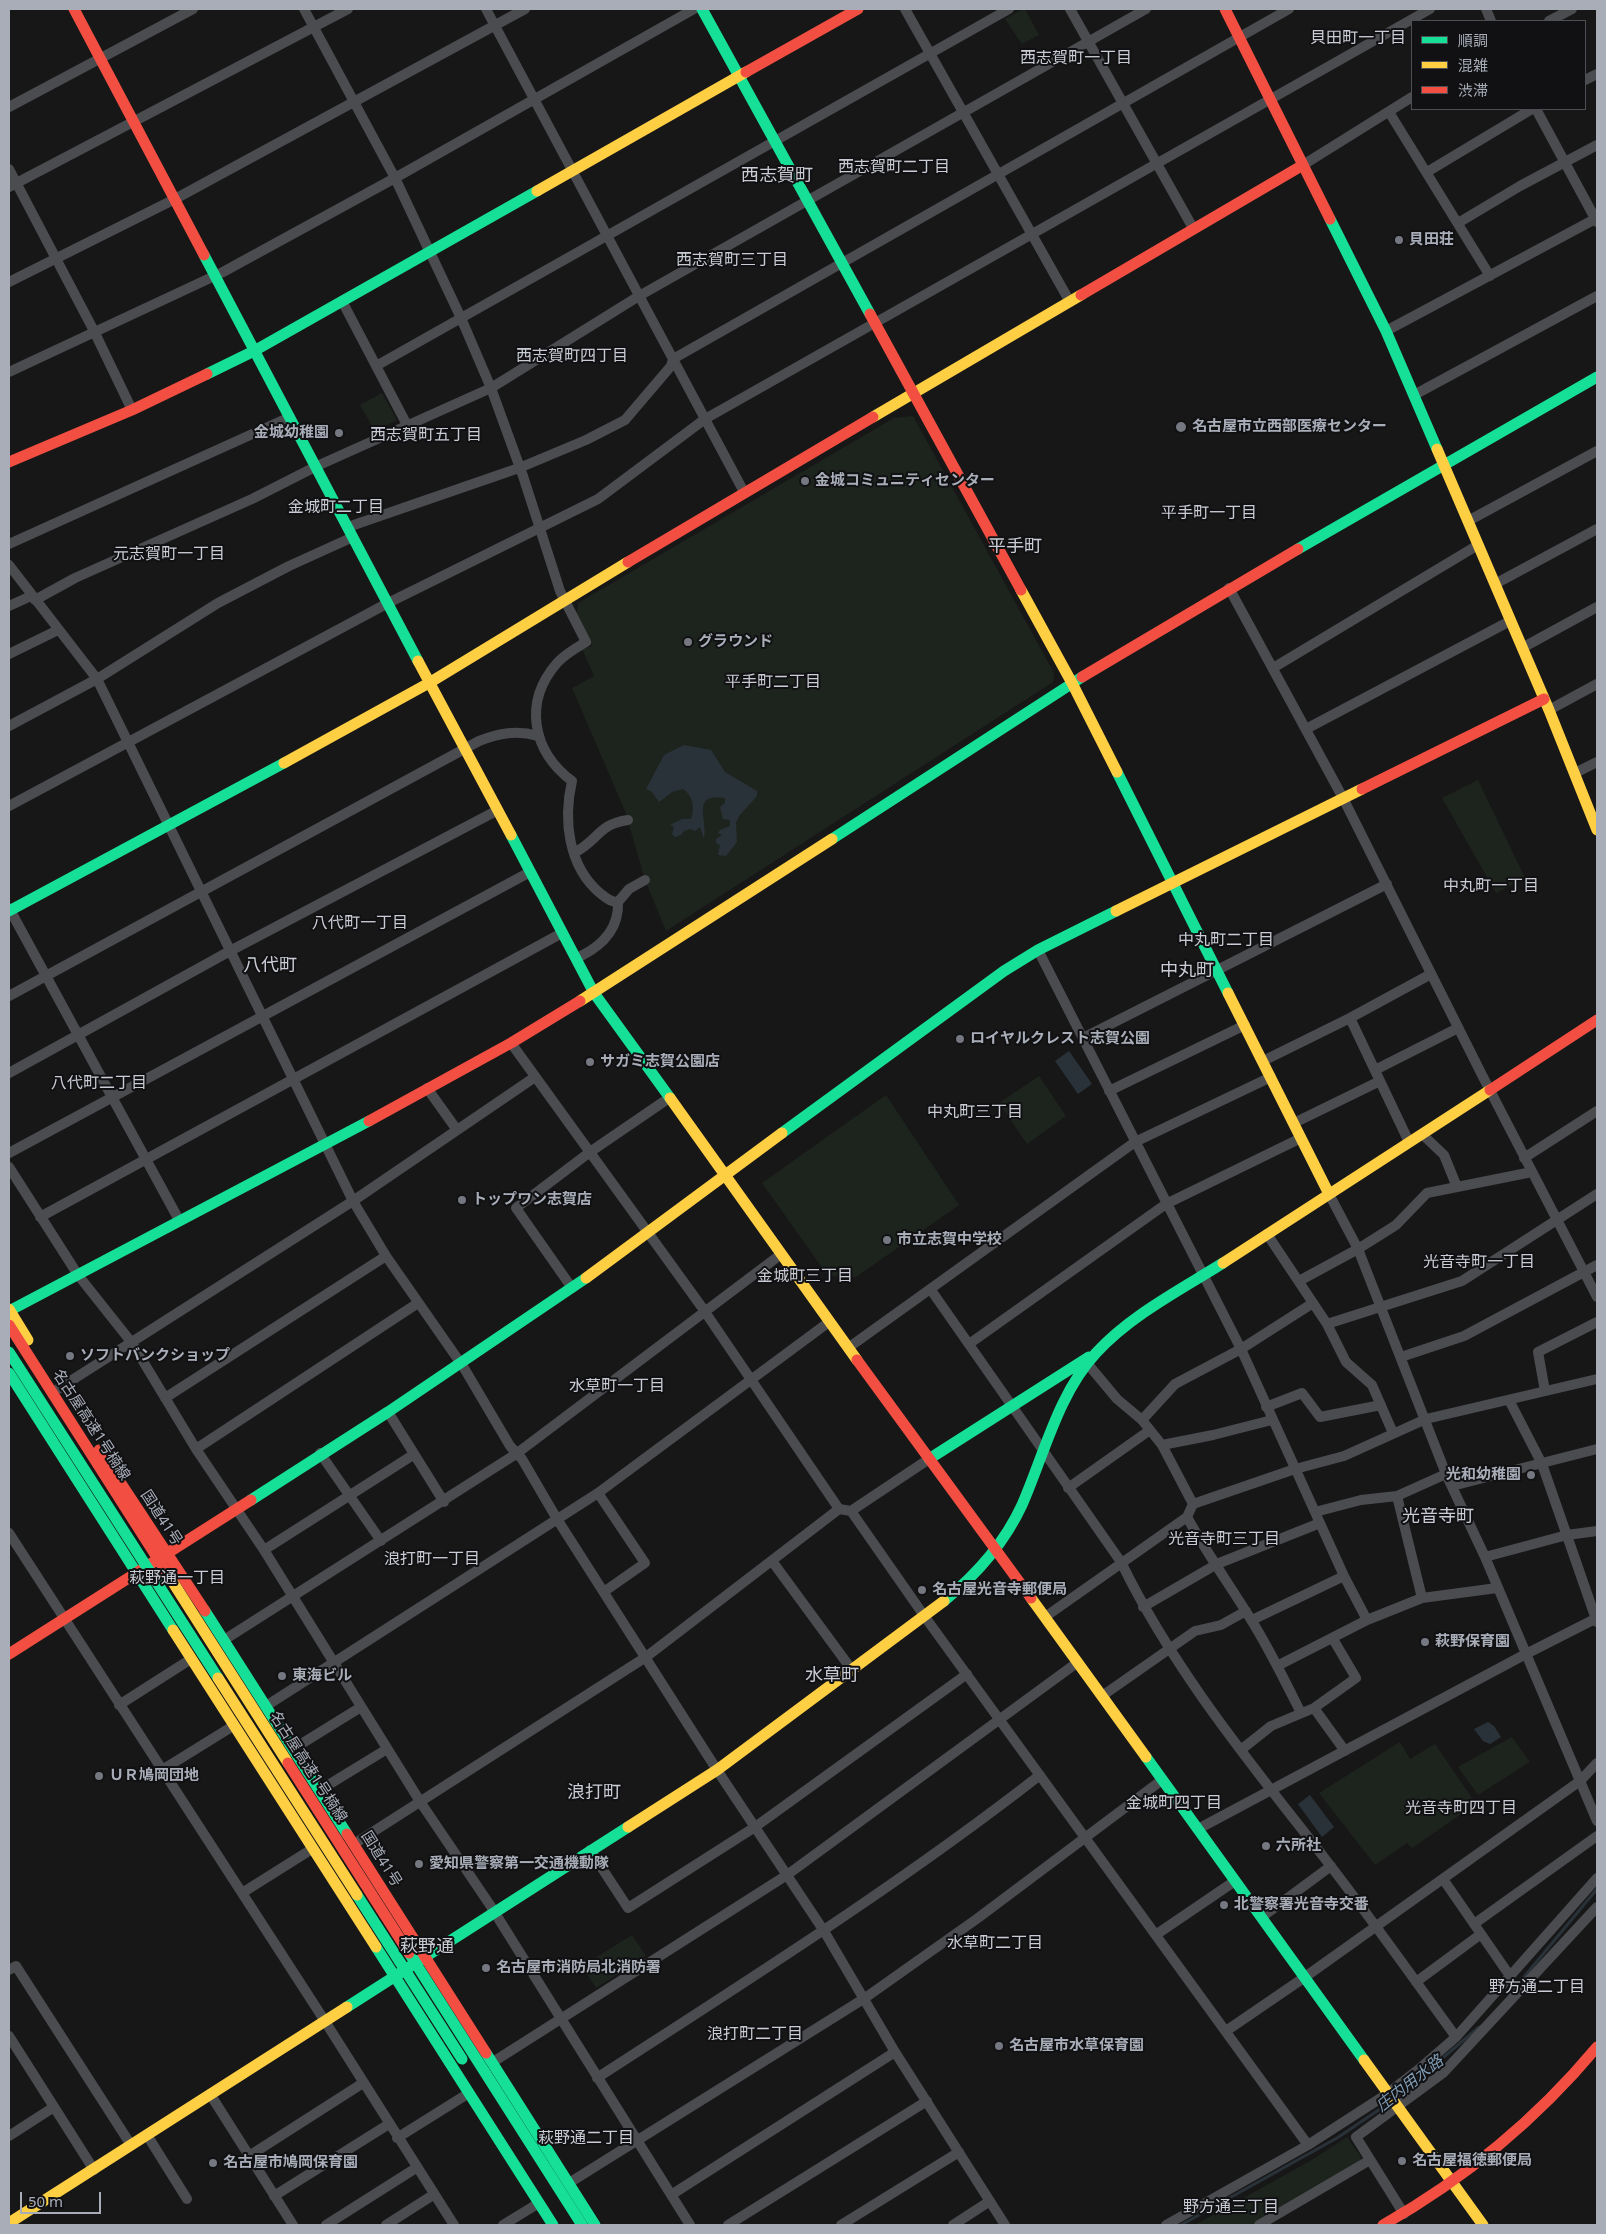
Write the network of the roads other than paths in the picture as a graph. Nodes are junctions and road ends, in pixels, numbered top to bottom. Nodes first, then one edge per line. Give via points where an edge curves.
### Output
1 (74, 9) edge
2 (193, 9) edge
3 (304, 9) edge
4 (348, 9) edge
5 (486, 9) edge
6 (525, 9) edge
7 (694, 9) edge
8 (702, 9) edge
9 (858, 9) edge
10 (905, 9) edge
11 (1009, 9) edge
12 (1070, 9) edge
13 (1146, 9) edge
14 (1225, 9) edge
15 (1288, 9) edge
16 (1430, 9) edge
17 (1572, 9) edge
18 (1551, 20) edge
19 (494, 25) junction
20 (314, 27) junction
21 (1239, 36) junction
22 (1088, 42) junction
23 (930, 53) junction
24 (100, 59) junction
25 (738, 76) junction
26 (534, 98) junction
27 (1411, 98) edge
28 (1270, 99) junction
29 (353, 102) junction
30 (1123, 104) junction
31 (9, 107) edge
32 (1530, 110) edge
33 (1537, 110) edge
34 (1389, 112) junction
35 (964, 113) junction
36 (132, 121) junction
37 (774, 142) junction
38 (1597, 146) edge
39 (1565, 163) junction
40 (1157, 164) junction
41 (1304, 165) junction
42 (9, 169) edge
43 (573, 170) junction
44 (1427, 172) junction
45 (998, 174) junction
46 (394, 178) junction
47 (12, 185) edge
48 (175, 199) junction
49 (806, 202) junction
50 (1597, 220) edge
51 (1458, 224) junction
52 (1192, 228) junction
53 (1032, 234) junction
54 (607, 236) junction
55 (430, 251) junction
56 (56, 258) junction
57 (840, 263) junction
58 (214, 275) junction
59 (1490, 276) junction
60 (9, 282) edge
61 (639, 296) junction
62 (1597, 296) edge
63 (342, 301) junction
64 (1070, 302) junction
65 (461, 318) junction
66 (874, 324) junction
67 (94, 331) junction
68 (1386, 331) junction
69 (254, 351) junction
70 (673, 359) junction
71 (376, 366) junction
72 (9, 372) edge
73 (1597, 376) edge
74 (491, 388) junction
75 (912, 394) junction
76 (1414, 395) junction
77 (132, 410) junction
78 (290, 417) junction
79 (705, 419) junction
80 (407, 424) junction
81 (1597, 451) edge
82 (9, 462) edge
83 (1442, 464) junction
84 (317, 466) junction
85 (520, 468) junction
86 (744, 492) junction
87 (1468, 521) junction
88 (539, 527) junction
89 (1597, 529) edge
90 (351, 532) junction
91 (9, 544) edge
92 (1478, 545) junction
93 (9, 565) edge
94 (1495, 584) junction
95 (1229, 588) junction
96 (33, 598) junction
97 (564, 600) junction
98 (388, 603) junction
99 (9, 606) edge
100 (1597, 607) edge
101 (1510, 621) junction
102 (58, 630) junction
103 (1522, 648) junction
104 (9, 654) edge
105 (1273, 668) junction
106 (97, 679) junction
107 (429, 683) junction
108 (1072, 683) junction
109 (1597, 684) edge
110 (1547, 704) junction
111 (9, 726) edge
112 (1306, 729) junction
113 (538, 736) junction
114 (128, 742) junction
115 (465, 748) junction
116 (1597, 762) edge
117 (1575, 774) junction
118 (1343, 798) junction
119 (9, 806) edge
120 (498, 810) junction
121 (628, 820) dead end
122 (168, 827) junction
123 (1597, 830) edge
124 (574, 853) junction
125 (530, 872) junction
126 (645, 880) dead end
127 (1173, 882) junction
128 (1387, 884) junction
129 (200, 892) junction
130 (618, 902) junction
131 (9, 910) edge
132 (562, 933) junction
133 (1038, 950) junction
134 (230, 951) junction
135 (581, 956) dead end
136 (1218, 970) junction
137 (1431, 974) junction
138 (46, 975) junction
139 (594, 993) junction
140 (9, 996) edge
141 (262, 1016) junction
142 (1350, 1018) junction
143 (1597, 1020) edge
144 (1245, 1025) junction
145 (1458, 1028) junction
146 (79, 1036) junction
147 (1082, 1038) junction
148 (511, 1043) junction
149 (1263, 1062) junction
150 (1375, 1070) junction
151 (9, 1073) edge
152 (535, 1077) junction
153 (1270, 1077) junction
154 (292, 1079) junction
155 (1380, 1081) junction
156 (427, 1088) junction
157 (1490, 1090) junction
158 (1109, 1091) junction
159 (113, 1096) junction
160 (669, 1098) junction
161 (1597, 1111) edge
162 (1294, 1123) junction
163 (457, 1130) junction
164 (1422, 1134) junction
165 (1301, 1138) junction
166 (1135, 1142) junction
167 (1409, 1142) junction
168 (324, 1145) junction
169 (590, 1152) junction
170 (9, 1153) edge
171 (1524, 1158) junction
172 (145, 1159) junction
173 (9, 1167) edge
174 (1532, 1172) junction
175 (725, 1174) junction
176 (1457, 1187) junction
177 (1329, 1194) junction
178 (1597, 1194) edge
179 (353, 1201) junction
180 (1166, 1204) junction
181 (40, 1216) junction
182 (1556, 1219) junction
183 (179, 1220) junction
184 (648, 1232) junction
185 (1267, 1234) junction
186 (1358, 1249) junction
187 (386, 1256) junction
188 (780, 1256) junction
189 (1597, 1265) edge
190 (1584, 1272) junction
191 (78, 1275) junction
192 (1202, 1276) junction
193 (1299, 1281) junction
194 (572, 1288) junction
195 (931, 1290) junction
196 (1597, 1297) edge
197 (1313, 1302) junction
198 (418, 1303) junction
199 (1381, 1308) junction
200 (9, 1310) edge
201 (704, 1310) junction
202 (829, 1322) junction
203 (1597, 1322) edge
204 (1327, 1324) junction
205 (9, 1325) edge
206 (132, 1343) junction
207 (969, 1344) junction
208 (848, 1348) junction
209 (1241, 1349) junction
210 (9, 1352) edge
211 (1096, 1353) junction
212 (1401, 1357) junction
213 (460, 1363) junction
214 (1087, 1363) junction
215 (1597, 1379) edge
216 (11, 1380) edge
217 (752, 1381) junction
218 (58, 1388) junction
219 (1545, 1392) junction
220 (165, 1398) junction
221 (1509, 1400) junction
222 (1012, 1405) junction
223 (1380, 1405) junction
224 (1266, 1408) junction
225 (388, 1412) junction
226 (1426, 1419) junction
227 (1142, 1420) junction
228 (1272, 1420) junction
229 (1150, 1430) junction
230 (1393, 1433) junction
231 (1162, 1444) junction
232 (196, 1449) junction
233 (1044, 1450) junction
234 (1597, 1450) edge
235 (320, 1453) junction
236 (516, 1454) junction
237 (413, 1455) junction
238 (929, 1459) junction
239 (1542, 1464) junction
240 (1295, 1469) junction
241 (1446, 1474) junction
242 (1452, 1486) junction
243 (1068, 1488) junction
244 (598, 1493) junction
245 (350, 1496) junction
246 (1397, 1496) junction
247 (444, 1502) junction
248 (1194, 1504) junction
249 (236, 1508) junction
250 (840, 1509) junction
251 (851, 1511) junction
252 (1315, 1512) junction
253 (1187, 1517) junction
254 (557, 1519) junction
255 (1320, 1523) junction
256 (1597, 1531) edge
257 (9, 1533) edge
258 (1567, 1535) junction
259 (381, 1541) junction
260 (996, 1549) junction
261 (264, 1550) junction
262 (166, 1553) junction
263 (1485, 1557) junction
264 (772, 1561) junction
265 (1121, 1562) junction
266 (1217, 1564) junction
267 (136, 1572) junction
268 (1344, 1576) junction
269 (1497, 1588) junction
270 (605, 1591) junction
271 (292, 1597) junction
272 (1422, 1598) junction
273 (1143, 1607) junction
274 (1246, 1611) junction
275 (925, 1617) junction
276 (1045, 1617) junction
277 (64, 1619) junction
278 (1252, 1620) junction
279 (1367, 1620) junction
280 (1596, 1620) edge
281 (1333, 1639) junction
282 (224, 1640) junction
283 (1168, 1650) junction
284 (9, 1654) edge
285 (1524, 1654) junction
286 (646, 1658) junction
287 (191, 1659) junction
288 (333, 1662) junction
289 (1078, 1662) junction
290 (1277, 1666) junction
291 (852, 1670) junction
292 (967, 1674) junction
293 (1102, 1696) junction
294 (119, 1705) junction
295 (266, 1706) junction
296 (361, 1707) junction
297 (1314, 1708) junction
298 (1302, 1713) junction
299 (1000, 1718) junction
300 (234, 1726) junction
301 (293, 1749) junction
302 (387, 1749) junction
303 (1242, 1749) junction
304 (1345, 1751) junction
305 (1597, 1763) edge
306 (162, 1770) junction
307 (717, 1770) junction
308 (1040, 1775) junction
309 (1162, 1780) junction
310 (1580, 1781) junction
311 (320, 1790) junction
312 (1272, 1790) junction
313 (421, 1803) junction
314 (1597, 1821) edge
315 (755, 1828) junction
316 (1198, 1829) junction
317 (1084, 1836) junction
318 (1597, 1836) edge
319 (354, 1844) junction
320 (312, 1849) junction
321 (590, 1850) junction
322 (1331, 1866) junction
323 (787, 1875) junction
324 (1597, 1878) edge
325 (1442, 1879) junction
326 (1235, 1881) junction
327 (242, 1893) junction
328 (1597, 1907) edge
329 (493, 1912) junction
330 (1262, 1917) junction
331 (1474, 1924) junction
332 (1376, 1927) junction
333 (824, 1931) junction
334 (1157, 1934) junction
335 (1481, 1934) junction
336 (425, 1955) junction
337 (9, 1970) edge
338 (393, 1975) junction
339 (1510, 1976) junction
340 (1306, 1977) junction
341 (1416, 1982) junction
342 (865, 1998) junction
343 (324, 2020) junction
344 (562, 2020) junction
345 (1226, 2031) junction
346 (9, 2036) edge
347 (1456, 2036) junction
348 (1597, 2047) edge
349 (895, 2052) junction
350 (13, 2053) edge
351 (493, 2062) junction
352 (468, 2067) dead end
353 (597, 2078) junction
354 (363, 2083) junction
355 (478, 2084) dead end
356 (469, 2093) junction
357 (210, 2094) junction
358 (1387, 2094) junction
359 (927, 2101) junction
360 (54, 2106) junction
361 (1397, 2108) junction
362 (389, 2124) junction
363 (147, 2135) junction
364 (9, 2136) edge
365 (398, 2138) junction
366 (637, 2142) junction
367 (131, 2145) junction
368 (1308, 2145) junction
369 (959, 2152) junction
370 (249, 2156) junction
371 (1370, 2160) junction
372 (416, 2168) junction
373 (94, 2170) junction
374 (569, 2183) junction
375 (1454, 2184) junction
376 (433, 2195) junction
377 (671, 2195) junction
378 (274, 2196) junction
379 (186, 2199) dead end
380 (990, 2201) junction
381 (539, 2203) junction
382 (1404, 2214) junction
383 (9, 2224) edge
384 (293, 2225) edge
385 (326, 2225) edge
386 (386, 2225) edge
387 (454, 2225) edge
388 (503, 2225) edge
389 (553, 2225) edge
390 (569, 2225) edge
391 (582, 2225) edge
392 (596, 2225) edge
393 (690, 2225) edge
394 (728, 2225) edge
395 (841, 2225) edge
396 (953, 2225) edge
397 (1005, 2225) edge
398 (1166, 2225) edge
399 (1259, 2225) edge
400 (1383, 2225) edge
401 (1483, 2225) edge

1 - 24 main road
2 - 24 street
3 - 20 street
4 - 20 street
5 - 19 street
6 - 19 street
7 - 26 street
8 - 25 main road
9 - 25 main road
10 - 23 street
11 - 23 street
12 - 22 street
13 - 22 street
14 - 21 main road
15 - 21 street
16 - 28 street
17 - 18 street
19 - 26 street
19 - 29 street
20 - 29 street
20 - 36 street
21 - 28 main road
21 - 30 street
22 - 30 street
22 - 35 street
23 - 35 street
23 - 37 street
24 - 31 street
24 - 36 main road
25 - 37 main road
25 - 43 main road
26 - 43 street
26 - 46 street
27 - 34 street
28 - 40 street
28 - 41 main road
29 - 46 street
29 - 48 street
30 - 40 street
30 - 45 street
32 - 44 street
33 - 39 street
34 - 41 street
34 - 44 street
35 - 45 street
35 - 49 street
36 - 47 street
36 - 48 main road
37 - 49 main road
37 - 54 street
38 - 39 street
39 - 50 street
39 - 51 street
40 - 52 street
40 - 53 street
41 - 52 main road
41 - 68 main road
42 - 47 street
43 - 54 street
43 - 55 main road
44 - 51 street
45 - 53 street
45 - 57 street
46 - 55 street
46 - 58 street
47 - 56 street
48 - 56 street
48 - 58 main road
49 - 57 main road
49 - 61 street
50 - 59 street
51 - 59 street
52 - 64 main road
53 - 64 street
53 - 66 street
54 - 61 street
54 - 65 street
55 - 63 main road
55 - 65 street
56 - 60 street
56 - 67 street
57 - 66 main road
57 - 70 street
58 - 67 street
58 - 69 main road
59 - 68 street
61 - 70 street
61 - 74 street
62 - 76 street
63 - 69 main road
63 - 71 street
64 - 75 main road
65 - 71 street
65 - 74 street
66 - 75 main road
66 - 79 street
67 - 72 street
67 - 77 street
68 - 76 main road
69 - 77 main road
69 - 78 main road
70 - 79 street
70 - 85 street via 671,366 624,420
71 - 80 street
73 - 83 main road
74 - 80 street
74 - 85 street
75 - 86 main road
75 - 108 main road
76 - 83 main road
77 - 82 main road
78 - 84 main road
78 - 91 street
79 - 86 street
79 - 88 street via 598,498
80 - 84 street
81 - 87 street
83 - 87 main road
83 - 95 main road
84 - 90 main road
84 - 96 street via 252,499
85 - 88 street
85 - 90 street
86 - 97 main road
87 - 92 main road
88 - 97 street
88 - 98 street
89 - 94 street
90 - 98 main road
90 - 106 street via 218,603
92 - 94 main road
92 - 105 street
93 - 96 street
94 - 101 main road
95 - 105 street
95 - 108 main road
96 - 99 street
96 - 102 street
97 - 107 main road
97 - 113 street via 586,642 558,661 542,686 537,703
98 - 107 main road
98 - 114 street
100 - 103 street
101 - 103 main road
101 - 112 street
102 - 104 street
102 - 106 street
103 - 110 main road
105 - 112 street
106 - 111 street
106 - 114 street
107 - 115 main road
107 - 122 main road
108 - 127 main road
108 - 139 main road
109 - 110 street
110 - 117 main road
110 - 118 main road
112 - 118 street
113 - 115 street via 514,732 499,734
113 - 124 street via 549,760 572,781 567,814
114 - 119 street
114 - 122 street
115 - 120 main road
115 - 129 street
116 - 117 street
117 - 123 main road
118 - 127 main road
118 - 128 street
120 - 125 main road
120 - 134 street
121 - 124 street via 603,828 589,845
122 - 129 street
122 - 131 main road
124 - 130 street via 584,876 596,890 612,902
125 - 132 main road
125 - 141 street
126 - 130 street via 629,889
127 - 133 main road
127 - 136 main road
128 - 136 street
128 - 137 street
129 - 134 street
129 - 138 street
130 - 135 street via 618,915 612,930
131 - 138 street
132 - 139 main road
132 - 154 street
133 - 147 street
133 - 175 main road
134 - 141 street
134 - 146 street
136 - 144 main road
136 - 147 street
137 - 142 street
137 - 145 street
138 - 140 street
138 - 146 street
139 - 148 main road
139 - 160 main road
141 - 154 street
141 - 159 street
142 - 149 street
142 - 150 street
143 - 157 main road
144 - 149 main road
144 - 158 street
145 - 150 street
145 - 157 street
146 - 151 street
146 - 159 street
147 - 158 street
148 - 152 street
148 - 156 main road
149 - 153 main road
150 - 155 street
152 - 163 street
152 - 169 street
153 - 162 main road
153 - 166 street
154 - 168 street
154 - 172 street
155 - 162 street
155 - 167 street
156 - 163 street
156 - 168 main road
157 - 164 main road
157 - 171 street
158 - 166 street
159 - 170 street
159 - 172 street
160 - 169 street
160 - 175 main road
161 - 171 street
162 - 165 main road
163 - 179 street
164 - 167 main road
164 - 176 street via 1444,1155
165 - 177 main road
165 - 180 street
166 - 180 street
166 - 195 street
167 - 177 main road
168 - 179 street
168 - 183 main road
169 - 184 street
169 - 194 street via 516,1208
171 - 174 street
172 - 181 street
172 - 183 street
173 - 181 street
174 - 176 street
174 - 182 street
175 - 184 main road
175 - 188 main road
176 - 186 street via 1427,1194 1396,1225
177 - 185 main road
177 - 186 street
178 - 182 street
179 - 187 street
179 - 206 street
180 - 192 street
180 - 207 street
181 - 191 street
182 - 190 street
182 - 199 street via 1462,1281
183 - 191 main road
184 - 194 main road
184 - 201 street
185 - 192 main road
185 - 193 street
186 - 193 street
186 - 199 street
187 - 198 street
187 - 220 street
188 - 201 street
188 - 202 main road
189 - 190 street
190 - 196 street
190 - 212 street via 1464,1336
191 - 200 main road
191 - 206 street
192 - 209 street
192 - 211 main road via 1132,1322
193 - 197 street
194 - 213 main road
195 - 207 street
195 - 208 street
197 - 204 street
197 - 209 street
198 - 213 street
198 - 232 street
199 - 204 street
199 - 212 street
200 - 218 main road, 国道41号
201 - 217 street
201 - 236 street
202 - 208 main road
202 - 217 street
203 - 219 street via 1538,1352
204 - 223 street via 1346,1362 1372,1385
205 - 391 main road, 名古屋高速1号楠線, bridge
206 - 218 street
206 - 220 street
207 - 222 street
208 - 238 main road
209 - 224 street
209 - 227 street via 1175,1384
210 - 352 main road, 名古屋高速1号楠線, bridge
211 - 214 main road
211 - 222 main road
212 - 226 street
213 - 225 main road
213 - 236 street
214 - 227 street via 1117,1399
214 - 233 main road via 1062,1404
215 - 219 street
216 - 267 main road
217 - 244 street
217 - 250 street
218 - 262 main road, 国道41号
219 - 221 street
220 - 232 street
221 - 226 street
221 - 239 street
222 - 233 street
222 - 238 main road
223 - 224 street via 1320,1417 1302,1393
223 - 230 street
224 - 228 street
225 - 235 main road
225 - 237 street
226 - 230 street
226 - 241 street
227 - 229 street
228 - 231 street
228 - 240 street
229 - 231 street
229 - 243 street
230 - 240 street via 1344,1456
231 - 248 street
232 - 249 street
233 - 243 street
233 - 260 main road via 1022,1506
234 - 239 street
235 - 245 street
235 - 249 main road
236 - 247 street
236 - 254 street
237 - 245 street
237 - 247 street
238 - 251 street
238 - 260 main road
239 - 242 street
239 - 258 street
240 - 248 street
240 - 252 street
241 - 242 street
241 - 246 street
242 - 263 street
243 - 265 street
244 - 254 street
244 - 270 street via 645,1563
245 - 259 street
245 - 261 street
246 - 252 street via 1361,1500
246 - 272 street
247 - 259 street
248 - 253 street
249 - 261 street
249 - 262 main road
250 - 251 street
250 - 264 street
251 - 275 street
252 - 255 street
253 - 265 street
253 - 266 street
254 - 270 street
254 - 288 street
255 - 266 street
255 - 268 street
256 - 258 street
257 - 277 street
258 - 263 street
258 - 280 street
259 - 271 street
260 - 275 main road via 970,1579
260 - 276 main road
261 - 271 street
262 - 267 main road
262 - 282 main road, 国道41号
263 - 269 street
264 - 286 street
264 - 291 street
265 - 273 street
265 - 276 street
266 - 273 street
266 - 274 street
267 - 277 main road
267 - 287 main road
268 - 278 street
268 - 279 street
269 - 272 street
269 - 285 street
270 - 286 street
271 - 282 street
271 - 288 street
272 - 279 street
273 - 283 street
274 - 278 street
274 - 283 street via 1221,1625 1195,1631
275 - 291 main road
275 - 292 street
276 - 289 main road
277 - 284 main road
277 - 294 street
278 - 290 street
279 - 281 street
280 - 285 street
281 - 290 street
281 - 297 street via 1356,1678
282 - 295 main road, 国道41号
283 - 293 street
283 - 303 street
285 - 304 street
285 - 310 street
286 - 307 street
286 - 313 street
287 - 294 street
287 - 300 main road
288 - 295 street
288 - 296 street
289 - 293 main road
289 - 299 street
290 - 298 street
291 - 307 main road
292 - 299 street
292 - 315 street
293 - 309 main road
294 - 306 street
295 - 301 main road, 国道41号
296 - 301 street
296 - 302 street
297 - 298 street
297 - 304 street
298 - 303 street via 1271,1726
299 - 308 street
299 - 323 street
300 - 306 street
300 - 320 main road
301 - 311 main road, 国道41号
302 - 311 street
302 - 313 street
303 - 312 street
304 - 312 street
305 - 310 street
306 - 327 street
307 - 315 street
307 - 321 main road
308 - 317 street
308 - 333 street via 960,1837
309 - 316 main road
309 - 317 street
310 - 314 street
310 - 325 street
311 - 319 main road, 国道41号
312 - 316 street
312 - 322 street
313 - 319 street
313 - 329 street
315 - 321 street via 628,1908
315 - 323 street
316 - 326 main road
317 - 334 street
317 - 342 street via 978,1918
318 - 331 street
319 - 336 main road, 国道41号
320 - 327 street
320 - 338 main road
321 - 329 main road
322 - 330 street
322 - 332 street
323 - 333 street
323 - 344 street
324 - 339 street
325 - 331 street
325 - 332 street
326 - 330 main road
326 - 334 street
327 - 343 street
328 - 361 street via 1460,2057
329 - 336 main road
329 - 344 street
330 - 340 main road
331 - 335 street
332 - 340 street
332 - 341 street
333 - 342 street
333 - 353 street
334 - 345 street
335 - 339 street
335 - 341 street
336 - 338 main road
336 - 351 main road, 国道41号
337 - 367 street via 16,1966
338 - 343 main road
338 - 356 main road
339 - 347 street
340 - 345 street
340 - 358 main road
341 - 347 street
342 - 349 street
342 - 366 street
343 - 354 street
343 - 357 main road
344 - 351 street
344 - 353 street
345 - 368 street
346 - 350 street
347 - 358 street
348 - 375 main road via 1568,2083 1529,2122
349 - 359 street
349 - 377 street
350 - 360 street
351 - 374 main road, 国道41号
353 - 366 street
354 - 362 street
354 - 370 street
355 - 390 main road
356 - 365 street
356 - 381 main road
357 - 363 main road
357 - 370 street
358 - 361 main road
358 - 368 street
359 - 369 street
359 - 394 street
360 - 364 street
360 - 373 street
361 - 371 street via 1356,2137
361 - 375 main road
362 - 365 street
362 - 378 street
363 - 367 main road
363 - 379 street
365 - 372 street
366 - 374 street
366 - 377 street
367 - 373 main road
368 - 398 street
369 - 380 street
369 - 395 street
370 - 378 street
371 - 382 street
371 - 399 street
372 - 376 street
372 - 385 street
373 - 383 main road
374 - 392 main road, 国道41号
375 - 382 main road
375 - 401 main road
376 - 386 street
376 - 387 street
377 - 393 street
378 - 384 street
380 - 396 street
380 - 397 street
381 - 388 street
381 - 389 main road
382 - 400 main road

